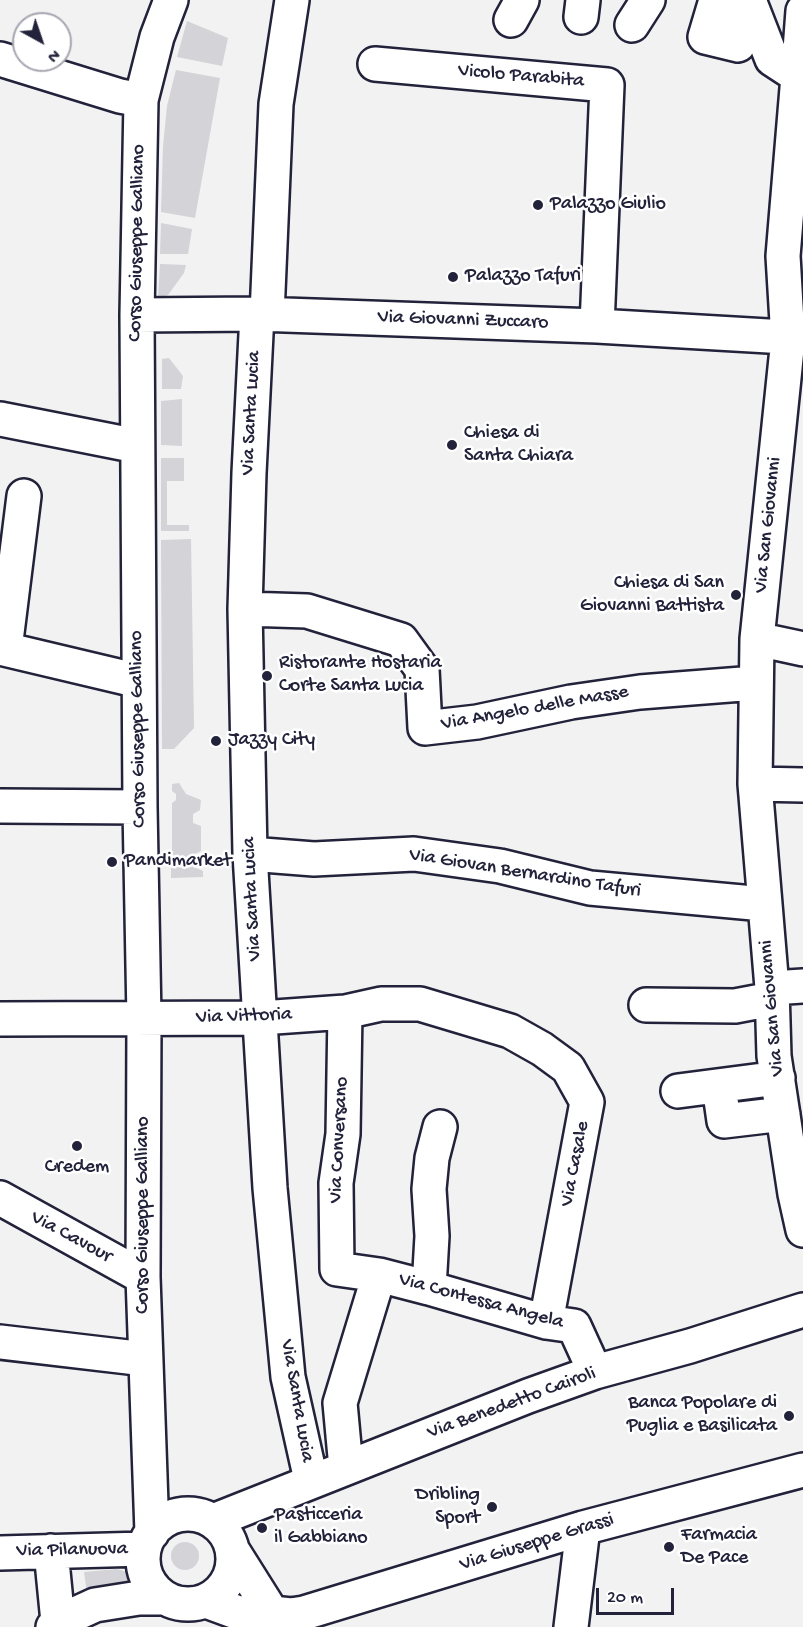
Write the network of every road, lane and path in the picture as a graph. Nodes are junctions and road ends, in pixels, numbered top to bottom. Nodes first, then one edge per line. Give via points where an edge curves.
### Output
1 (171, 0) edge
2 (292, 0) edge
3 (716, 0) edge
4 (749, 0) edge
5 (803, 11) edge
6 (0, 59) edge
7 (375, 64) dead end
8 (800, 77) edge
9 (141, 100) junction
10 (797, 157) edge
11 (262, 314) junction
12 (137, 315) junction
13 (597, 326) junction
14 (796, 338) edge
15 (0, 419) edge
16 (138, 446) junction
17 (24, 496) dead end
18 (245, 609) junction
19 (757, 639) junction
20 (2, 649) edge
21 (803, 649) edge
22 (139, 681) junction
23 (755, 683) junction
24 (755, 784) junction
25 (803, 785) edge
26 (0, 806) edge
27 (140, 807) junction
28 (250, 854) junction
29 (764, 904) junction
30 (783, 991) edge
31 (646, 1005) dead end
32 (345, 1012) junction
33 (261, 1018) junction
34 (0, 1019) edge
35 (144, 1019) junction
36 (778, 1078) junction
37 (719, 1086) junction
38 (678, 1091) dead end
39 (783, 1114) junction
40 (440, 1127) dead end
41 (0, 1198) edge
42 (803, 1230) edge
43 (337, 1269) joint
44 (379, 1275) junction
45 (143, 1277) junction
46 (429, 1287) junction
47 (803, 1310) edge
48 (546, 1322) junction
49 (0, 1342) edge
50 (145, 1359) junction
51 (595, 1372) junction
52 (150, 1463) junction
53 (346, 1468) junction
54 (803, 1470) edge
55 (312, 1480) junction
56 (211, 1517) junction
57 (583, 1528) junction
58 (148, 1541) junction
59 (51, 1551) junction
60 (233, 1551) junction
61 (0, 1552) edge
62 (164, 1598) junction
63 (206, 1601) junction
64 (293, 1618) edge
65 (55, 1624) edge
66 (571, 1627) edge

1 - 9 street, Corso Giuseppe Galliano
2 - 11 street, Via Santa Lucia via 276,104
3 - 4 street via 705,37 738,45
4 - 8 street via 772,59
5 - 8 street, Via San Giovanni
6 - 9 street
7 - 13 street, Vicolo Parabita via 607,85
8 - 10 street, Via San Giovanni
9 - 12 street, Corso Giuseppe Galliano
10 - 14 street, Via San Giovanni via 783,256
11 - 12 street, Via Giovanni Zuccaro
11 - 13 street, Via Giovanni Zuccaro
11 - 18 street, Via Santa Lucia
12 - 16 street, Corso Giuseppe Galliano
13 - 14 street, Via Giovanni Zuccaro
14 - 19 street, Via San Giovanni
15 - 16 street
16 - 22 street, Corso Giuseppe Galliano
17 - 20 street
18 - 23 street, Via Angelo delle Masse via 307,611 401,640 422,669 425,728 640,692
18 - 28 street, Via Santa Lucia
19 - 21 street
19 - 23 street, Via San Giovanni
20 - 22 street
22 - 27 street, Corso Giuseppe Galliano
23 - 24 street, Via San Giovanni
24 - 25 street
24 - 29 street, Via San Giovanni
26 - 27 street
27 - 35 street, Corso Giuseppe Galliano
28 - 29 street, Via Giovan Bernardino Tafuri via 314,860 414,854 500,866 590,888
28 - 33 street, Via Santa Lucia
29 - 30 street, Via San Giovanni
30 - 31 street via 735,1006
30 - 36 street, Via San Giovanni via 774,1056
32 - 33 street, Via Vittoria
32 - 43 street, Via Conversano via 343,1134 336,1183
32 - 48 street, Via Casale via 381,1004 420,1004 510,1031 568,1068 587,1102
33 - 35 street, Via Vittoria
33 - 55 street, Via Santa Lucia via 270,1188 288,1377
34 - 35 street, Via Vittoria
35 - 45 street, Corso Giuseppe Galliano
36 - 37 street
36 - 39 street, Via San Giovanni
37 - 38 street
37 - 39 street via 724,1121
39 - 42 street, Via San Giovanni
40 - 46 street via 429,1189
41 - 45 street, Via Cavour
43 - 44 street, Via Contessa Angela
44 - 46 street, Via Contessa Angela
44 - 53 street via 340,1403
45 - 50 street, Corso Giuseppe Galliano
46 - 48 street, Via Contessa Angela
47 - 51 street, Via Benedetto Cairoli
48 - 51 street, Via Contessa Angela via 574,1326
49 - 50 street
50 - 52 street, Corso Giuseppe Galliano
51 - 53 street, Via Benedetto Cairoli
52 - 56 street
52 - 58 street, Corso Giuseppe Galliano
53 - 55 street, Via Benedetto Cairoli
54 - 57 street, Via Giuseppe Grassi
55 - 56 street, Via Benedetto Cairoli
56 - 58 street via 183,1514 171,1518 160,1524
56 - 60 street
57 - 64 street, Via Giuseppe Grassi
57 - 66 street
58 - 59 street, Via Pilanuova
58 - 62 street via 143,1563 146,1577
59 - 61 street, Via Pilanuova
59 - 65 street
60 - 63 street via 228,1580
60 - 64 street
62 - 63 street via 178,1603
62 - 65 street via 95,1605
63 - 64 street, Via Giuseppe Grassi via 236,1612

